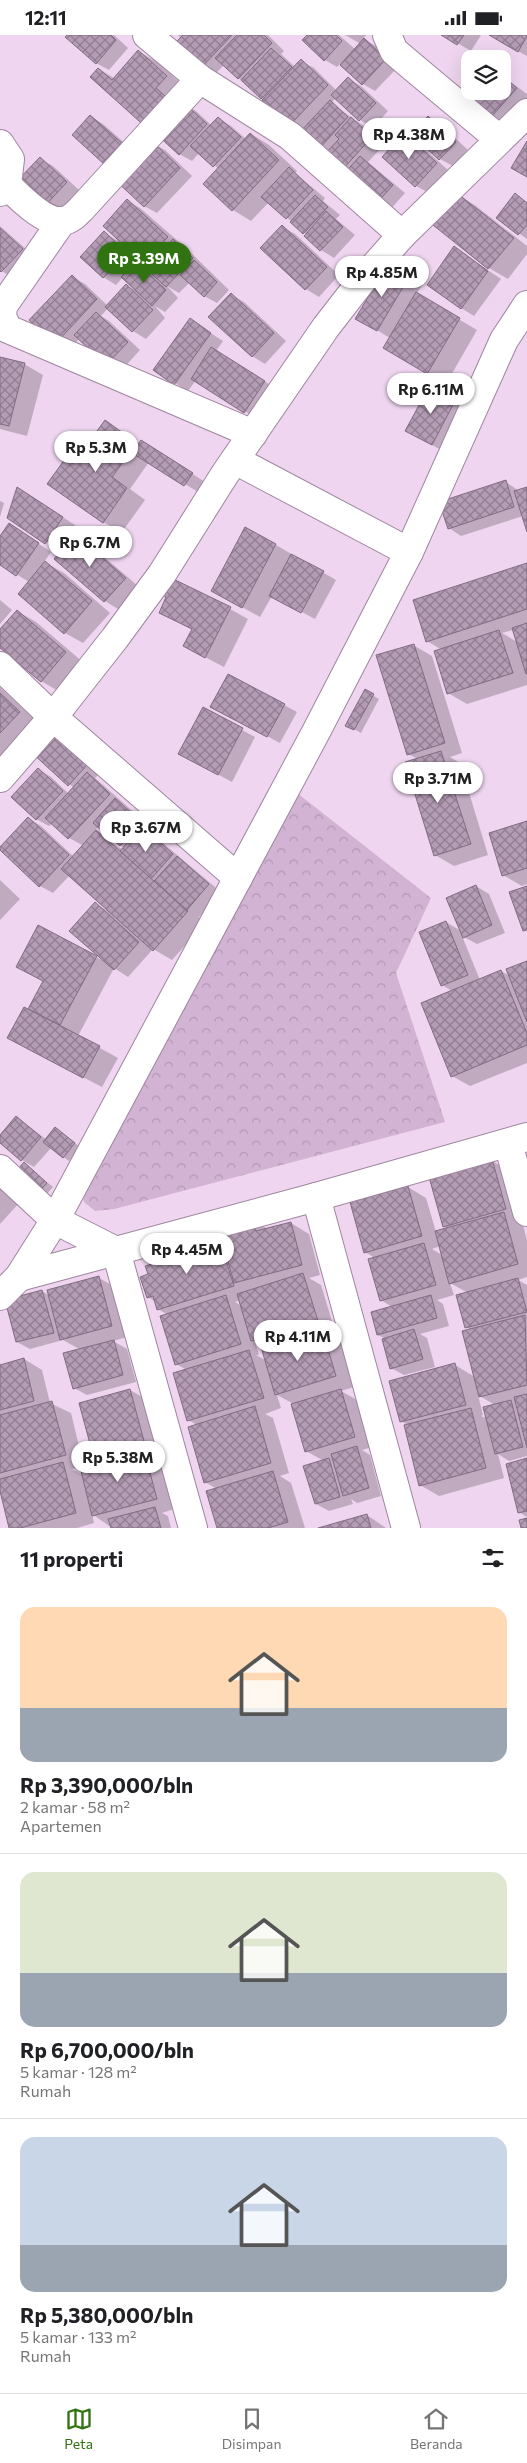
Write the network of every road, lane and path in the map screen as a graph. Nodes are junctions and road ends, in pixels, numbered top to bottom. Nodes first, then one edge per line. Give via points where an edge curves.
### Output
1 (147, 35) edge
2 (387, 35) edge
3 (200, 79) junction
4 (527, 113) edge
5 (500, 139) junction
6 (0, 144) edge
7 (3, 189) edge
8 (62, 221) junction
9 (402, 235) junction
10 (527, 305) edge
11 (253, 434) junction
12 (235, 460) junction
13 (409, 552) junction
14 (0, 666) edge
15 (53, 717) junction
16 (0, 778) edge
17 (238, 878) junction
18 (518, 1140) edge
19 (0, 1169) edge
20 (316, 1197) junction
21 (527, 1211) edge
22 (55, 1220) junction
23 (116, 1251) junction
24 (19, 1277) junction
25 (0, 1296) edge
26 (193, 1528) edge
27 (406, 1528) edge

1 - 3 street
2 - 5 street via 394,51
3 - 8 street via 82,208
3 - 9 street via 290,136
4 - 5 street
5 - 9 street
6 - 7 street via 10,159
7 - 8 street via 39,212
8 - 11 street via 3,306 2,317 8,329
9 - 11 street via 326,327
10 - 13 street via 504,340
11 - 12 street
12 - 13 street
12 - 15 street via 162,574
13 - 17 street
14 - 15 street
15 - 16 street
15 - 17 street
17 - 22 street
18 - 20 street
18 - 21 street
19 - 22 street
20 - 23 street
20 - 27 street
22 - 23 street
22 - 24 street
23 - 24 street
23 - 26 street
24 - 25 street

